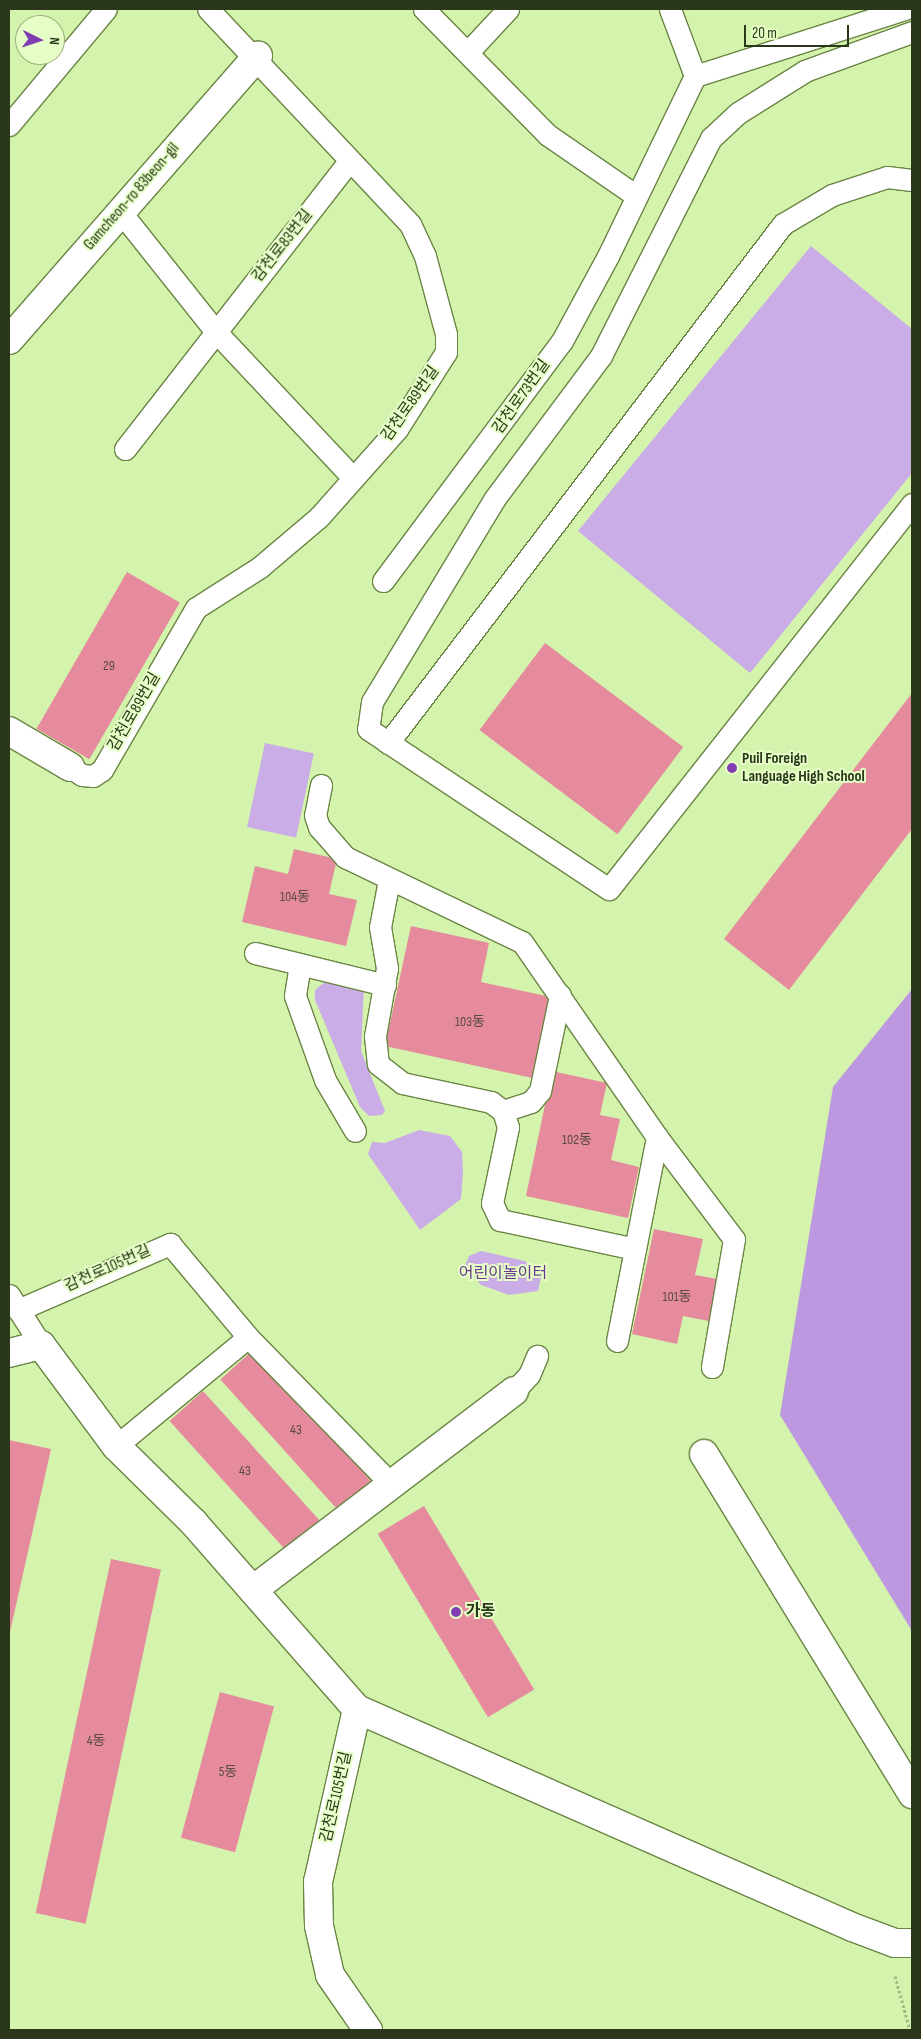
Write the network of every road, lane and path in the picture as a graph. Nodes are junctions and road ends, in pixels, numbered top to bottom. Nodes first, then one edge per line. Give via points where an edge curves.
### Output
1 (106, 9) edge
2 (208, 9) edge
3 (424, 9) edge
4 (508, 9) edge
5 (670, 9) edge
6 (905, 9) edge
7 (912, 32) edge
8 (468, 52) junction
9 (258, 56) junction
10 (695, 76) junction
11 (9, 125) edge
12 (350, 161) junction
13 (912, 180) edge
14 (635, 196) junction
15 (119, 210) junction
16 (216, 332) junction
17 (9, 340) edge
18 (125, 449) dead end
19 (353, 478) junction
20 (912, 504) edge
21 (383, 581) dead end
22 (9, 731) edge
23 (388, 743) junction
24 (70, 767) joint
25 (320, 785) dead end
26 (389, 880) junction
27 (256, 952) dead end
28 (300, 964) junction
29 (385, 985) junction
30 (560, 996) junction
31 (503, 1111) junction
32 (356, 1131) dead end
33 (657, 1137) junction
34 (635, 1249) junction
35 (13, 1302) edge
36 (248, 1337) junction
37 (617, 1341) dead end
38 (41, 1345) junction
39 (9, 1354) edge
40 (537, 1356) dead end
41 (712, 1367) dead end
42 (514, 1391) joint
43 (116, 1446) junction
44 (704, 1454) dead end
45 (392, 1485) junction
46 (253, 1590) junction
47 (357, 1709) junction
48 (912, 1794) edge
49 (884, 1939) junction
50 (912, 1943) edge
51 (368, 2030) edge
52 (910, 2030) edge

1 - 11 lane
2 - 9 lane, 감천로89번길
3 - 8 lane
4 - 8 lane
5 - 10 lane
6 - 10 lane
7 - 23 lane via 805,71 738,113 711,138 601,356 495,498 372,702 368,729
8 - 14 lane via 548,134
9 - 12 lane, 감천로89번길
9 - 15 street, Gamcheon-ro 83beon-gil
10 - 14 lane, 감천로73번길
12 - 16 lane, 감천로83번길
12 - 19 lane, 감천로89번길 via 419,237 448,342 446,352 398,429
13 - 23 lane via 887,178 832,195 783,224
14 - 21 lane, 감천로73번길 via 562,341
15 - 16 lane
15 - 17 street, Gamcheon-ro 83beon-gil
16 - 18 lane, 감천로83번길
16 - 19 lane
19 - 24 lane, 감천로89번길 via 285,547 196,608 102,770 93,776 82,775
20 - 23 lane via 609,889
22 - 24 street
25 - 26 lane via 316,815 325,838 345,857
26 - 29 lane via 380,927 387,968
26 - 30 lane via 514,936
27 - 28 lane
28 - 29 lane
28 - 32 lane via 295,996 325,1080
29 - 31 lane via 374,1046 383,1070 402,1083 491,1102
30 - 31 lane via 540,1091 531,1102
30 - 33 lane
31 - 34 lane via 508,1127 492,1203 500,1220
33 - 34 lane
33 - 41 lane via 734,1239
34 - 37 lane
35 - 36 lane, 감천로105번길 via 170,1244
35 - 38 lane
36 - 43 lane
36 - 45 lane, 감천로105번길
38 - 39 street
38 - 43 street
40 - 42 lane via 529,1375
42 - 45 street
43 - 46 street via 194,1523
44 - 48 street
45 - 46 street
46 - 47 street
47 - 49 street
47 - 51 street, 감천로105번길 via 318,1882 319,1926 330,1975
49 - 50 street
49 - 52 path

